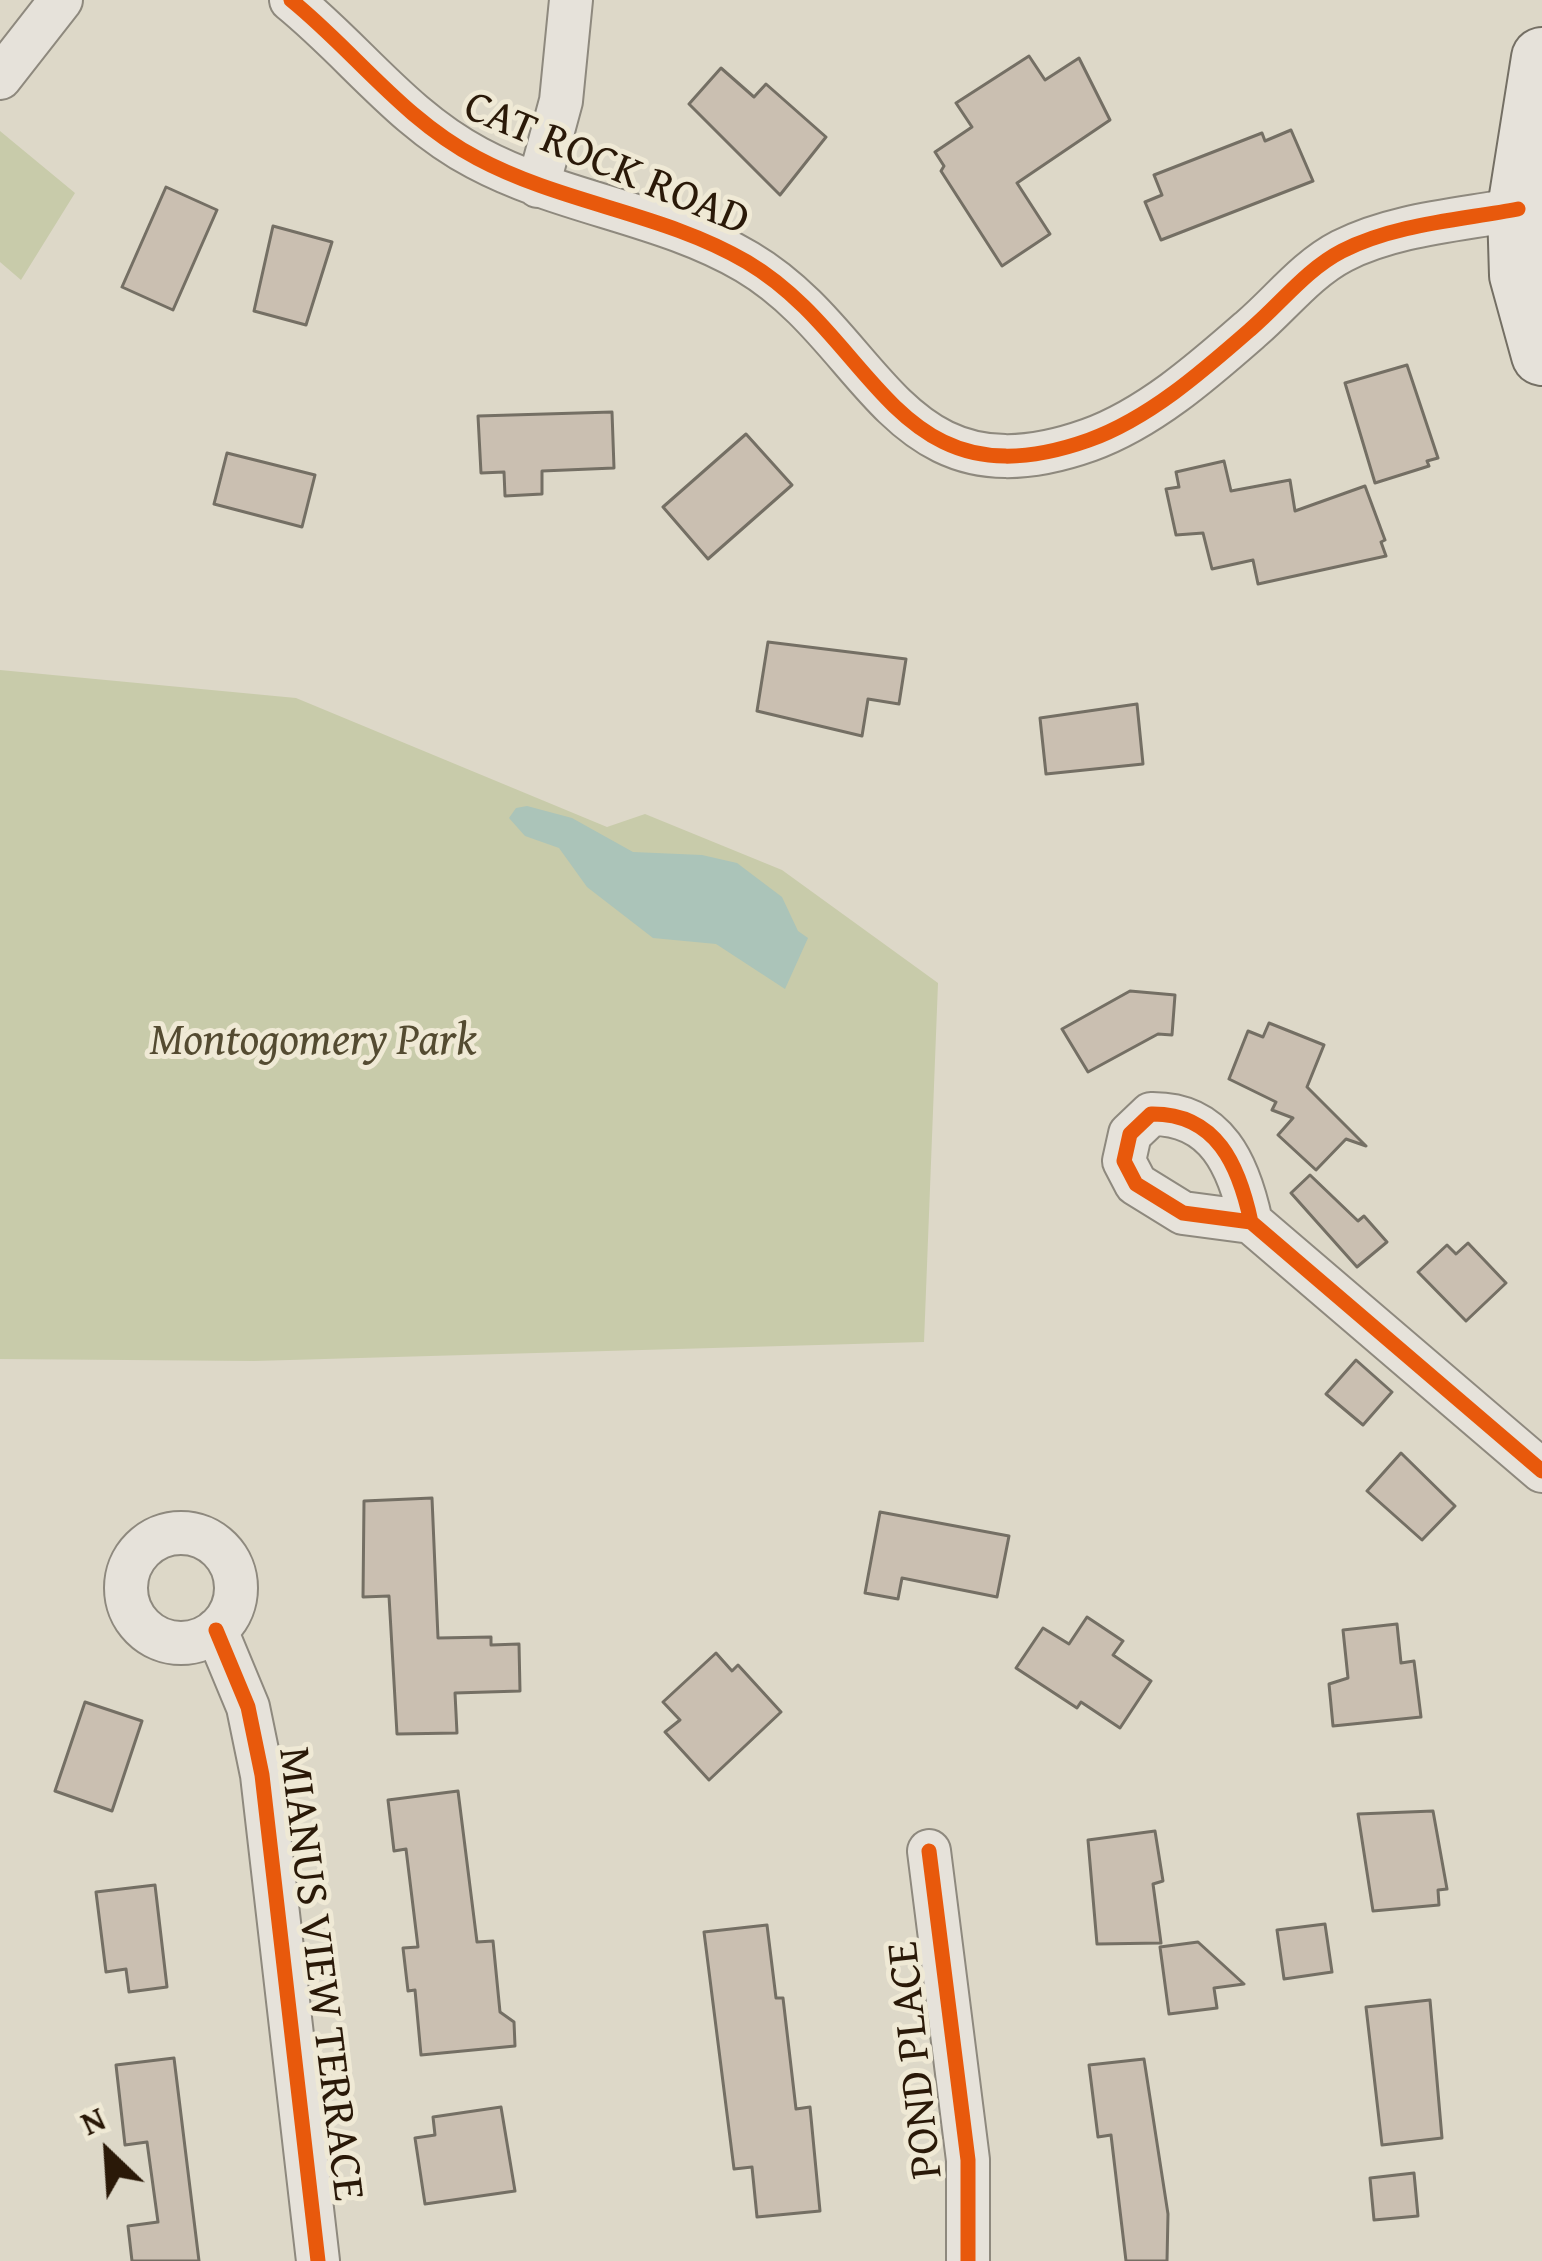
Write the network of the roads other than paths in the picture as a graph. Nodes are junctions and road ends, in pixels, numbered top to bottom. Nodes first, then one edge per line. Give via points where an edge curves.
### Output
1 (62, 0) edge
2 (291, 0) edge
3 (571, 0) edge
4 (1542, 58) edge
5 (0, 78) edge
6 (538, 186) junction
7 (1518, 208) junction
8 (1542, 355) edge
9 (1251, 1222) dead end
10 (1542, 1472) edge
11 (216, 1630) dead end
12 (929, 1851) dead end
13 (318, 2261) edge
14 (968, 2261) edge

1 - 5 street
2 - 6 street, CAT ROCK ROAD via 423,124
3 - 6 street via 561,101
4 - 7 main road
6 - 7 street, CAT ROCK ROAD via 746,261 801,302 909,421 972,453 1002,457 1050,453 1153,408 1340,252 1412,228
7 - 8 main road via 1520,275
9 - 10 street
11 - 13 street, MIANUS VIEW TERRACE via 248,1706 262,1775
12 - 14 street, POND PLACE via 968,2160

